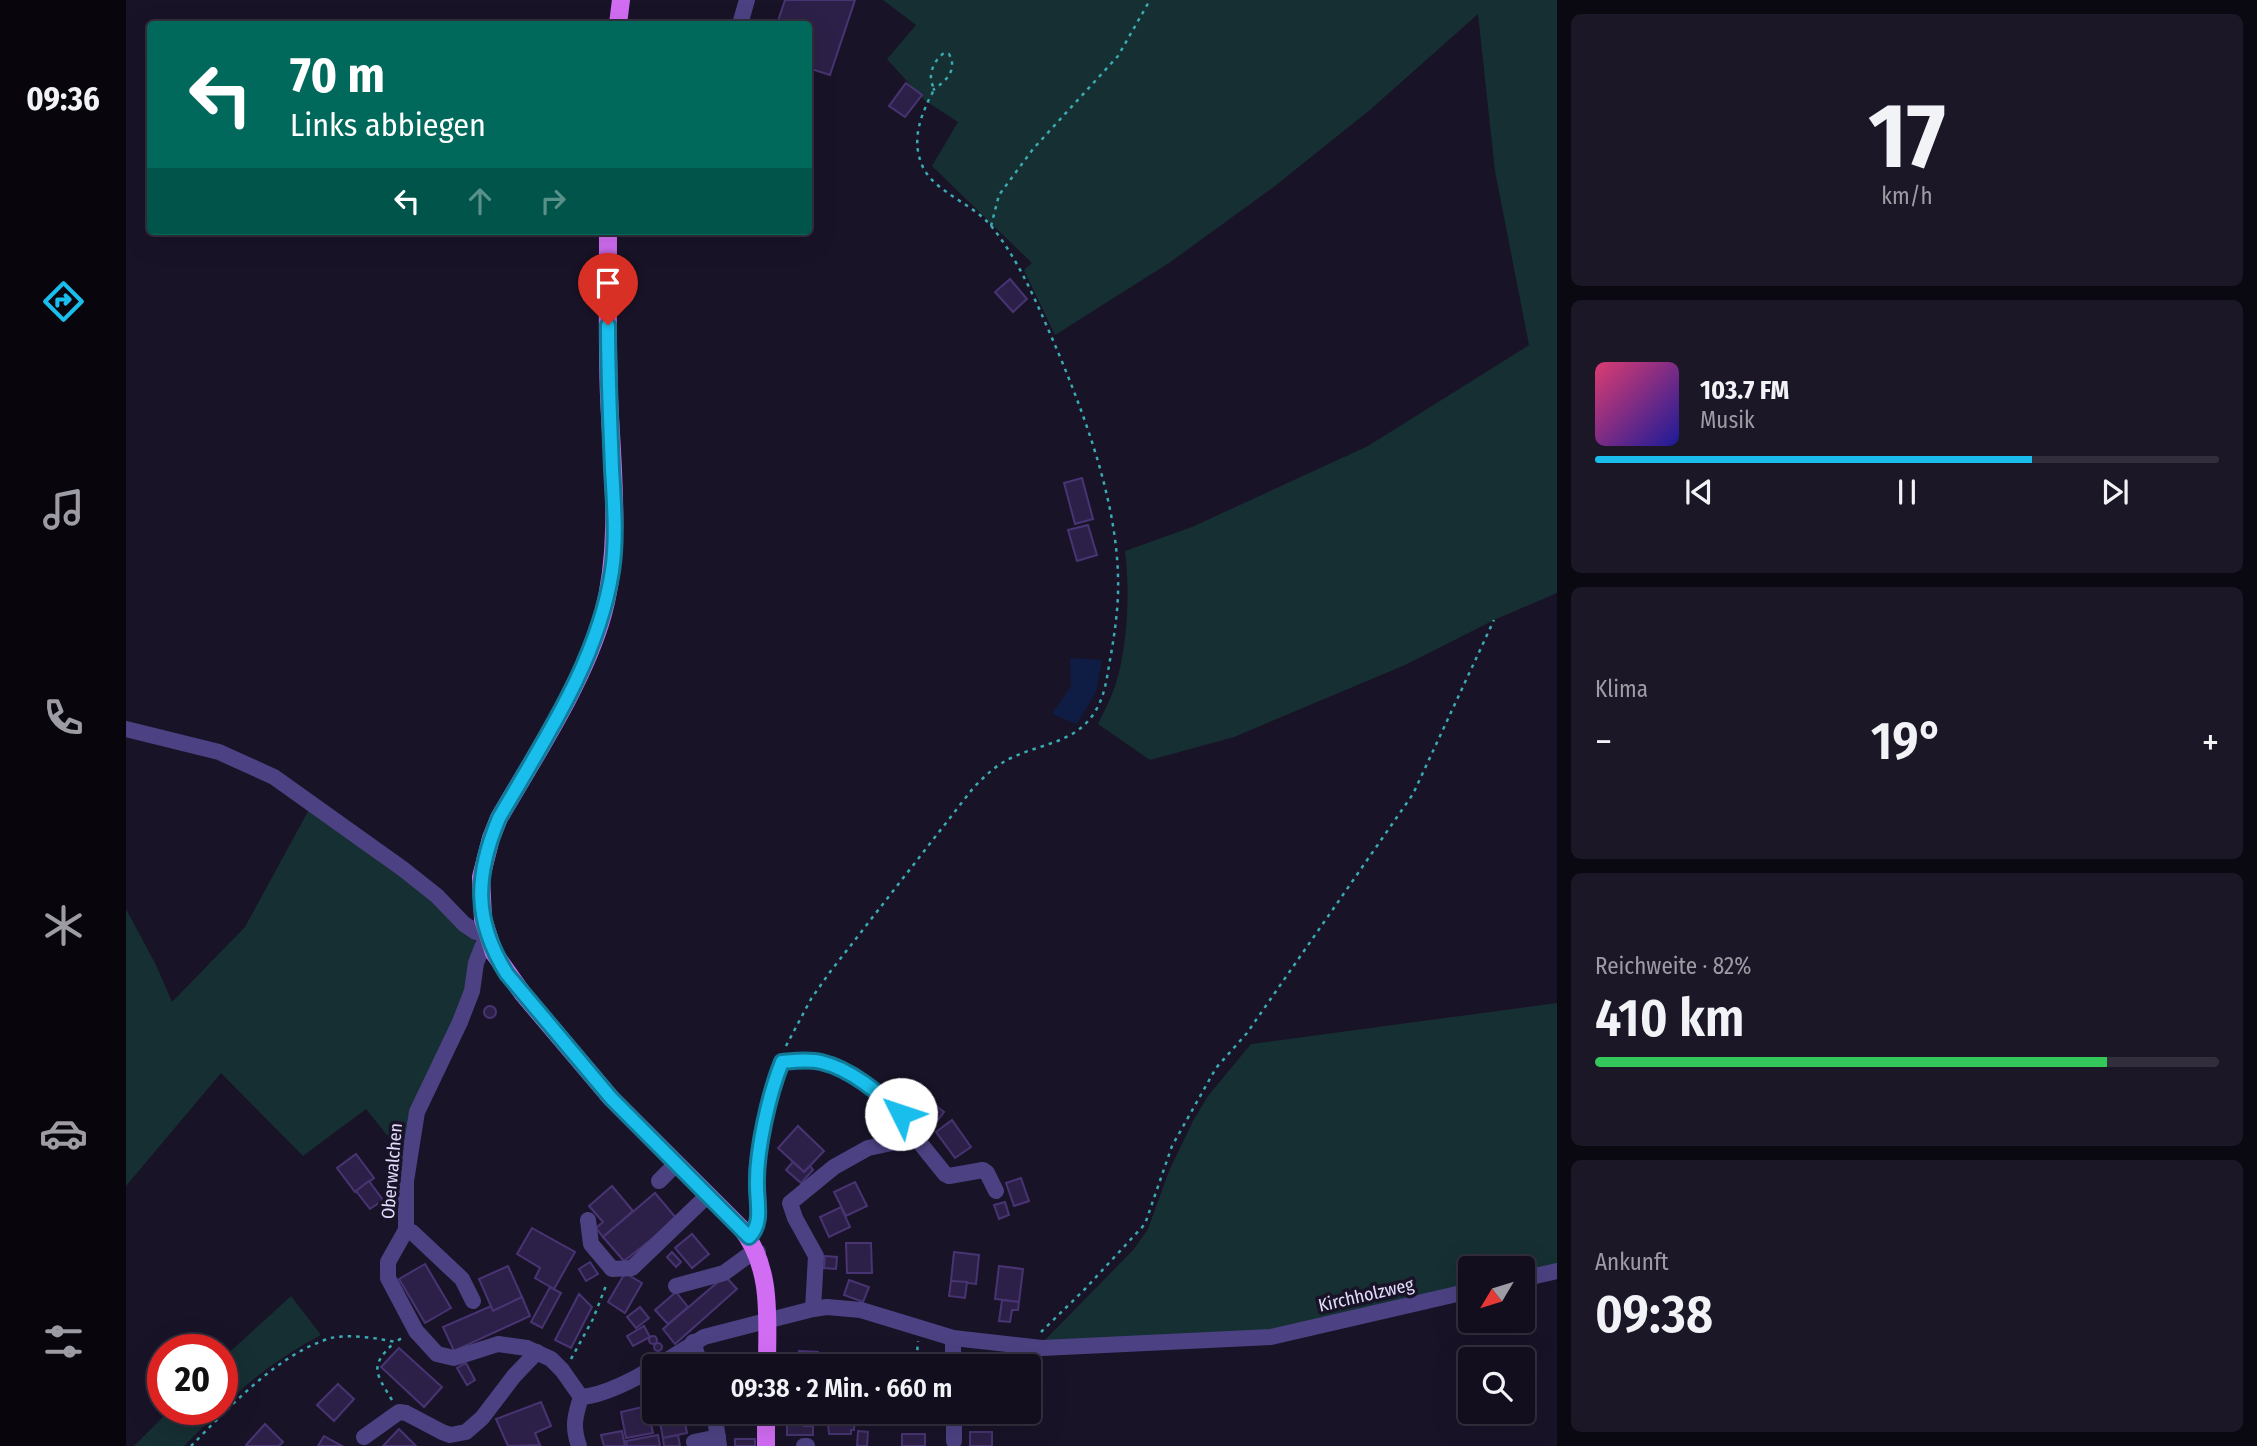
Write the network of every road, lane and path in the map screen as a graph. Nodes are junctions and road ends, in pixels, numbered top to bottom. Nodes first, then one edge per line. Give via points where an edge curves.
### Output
1 (621, 0) edge
2 (747, 0) edge
3 (1150, 0) edge
4 (618, 21) edge
5 (741, 21) edge
6 (933, 90) junction
7 (991, 226) junction
8 (608, 235) edge
9 (1494, 620) dead end
10 (126, 729) edge
11 (486, 935) junction
12 (782, 1062) junction
13 (916, 1138) junction
14 (676, 1164) junction
15 (659, 1181) dead end
16 (996, 1192) dead end
17 (708, 1195) junction
18 (588, 1220) dead end
19 (406, 1230) junction
20 (753, 1245) junction
21 (612, 1269) junction
22 (1557, 1271) edge
23 (1535, 1276) edge
24 (676, 1286) dead end
25 (1458, 1294) edge
26 (473, 1301) dead end
27 (813, 1308) junction
28 (767, 1320) junction
29 (921, 1328) junction
30 (416, 1331) junction
31 (953, 1338) junction
32 (395, 1342) junction
33 (694, 1342) junction
34 (1026, 1347) junction
35 (537, 1352) junction
36 (675, 1354) edge
37 (697, 1354) edge
38 (767, 1354) edge
39 (918, 1354) edge
40 (953, 1354) edge
41 (562, 1370) junction
42 (642, 1375) edge
43 (581, 1397) junction
44 (399, 1412) junction
45 (716, 1424) edge
46 (766, 1424) edge
47 (954, 1424) edge
48 (363, 1437) dead end
49 (954, 1441) dead end
50 (694, 1442) dead end
51 (718, 1442) edge
52 (191, 1446) edge
53 (579, 1446) edge
54 (766, 1446) edge

1 - 4 main road
2 - 5 street
3 - 7 path via 1118,56 999,195
6 - 6 path via 931,70 938,57 949,54 950,74
6 - 7 path via 918,124 922,167
7 - 12 path via 1026,278 1096,449 1118,576 1105,689 1080,730 1011,758 974,788 811,999
8 - 11 main road via 612,568 602,616 574,684 491,838 481,877
9 - 34 path via 1413,794 1247,1033 1216,1068 1172,1146 1145,1224
10 - 11 street via 219,751 274,777 403,869 464,924
11 - 14 main road via 523,994 611,1098
11 - 19 street, Oberwalchen via 460,1022 417,1112 406,1181
12 - 13 street via 821,1062 841,1070 886,1100
12 - 20 street via 772,1089 757,1173 758,1224
13 - 16 street via 945,1174 983,1170
13 - 27 street via 868,1148 834,1167 790,1203 816,1256
14 - 15 street
14 - 17 main road
17 - 20 main road
17 - 21 street via 632,1268
18 - 21 street via 591,1244
19 - 26 street via 462,1279
19 - 30 street, Oberwalchen via 387,1270
20 - 24 street via 746,1257 724,1273
20 - 28 main road via 764,1276
21 - 41 path via 593,1319
22 - 23 street
25 - 34 street, Kirchholzweg via 1271,1337
27 - 28 street, Kirchholzweg
27 - 29 street, Kirchholzweg via 861,1310
28 - 33 street, Kirchholzweg
28 - 38 main road
29 - 31 street, Kirchholzweg
29 - 39 path
30 - 32 path
30 - 35 street, Oberwalchen via 444,1358 498,1343
31 - 34 street, Kirchholzweg
31 - 40 street
32 - 44 path via 376,1366 377,1377
32 - 52 path via 376,1337 332,1338 298,1354 254,1383
33 - 36 street, Kirchholzweg
33 - 37 street
35 - 41 street, Oberwalchen
35 - 44 street via 466,1432 450,1435
41 - 43 street, Oberwalchen
42 - 43 street, Kirchholzweg
43 - 53 street via 573,1421
44 - 48 street
45 - 51 street
46 - 54 main road
47 - 49 street
50 - 51 street

